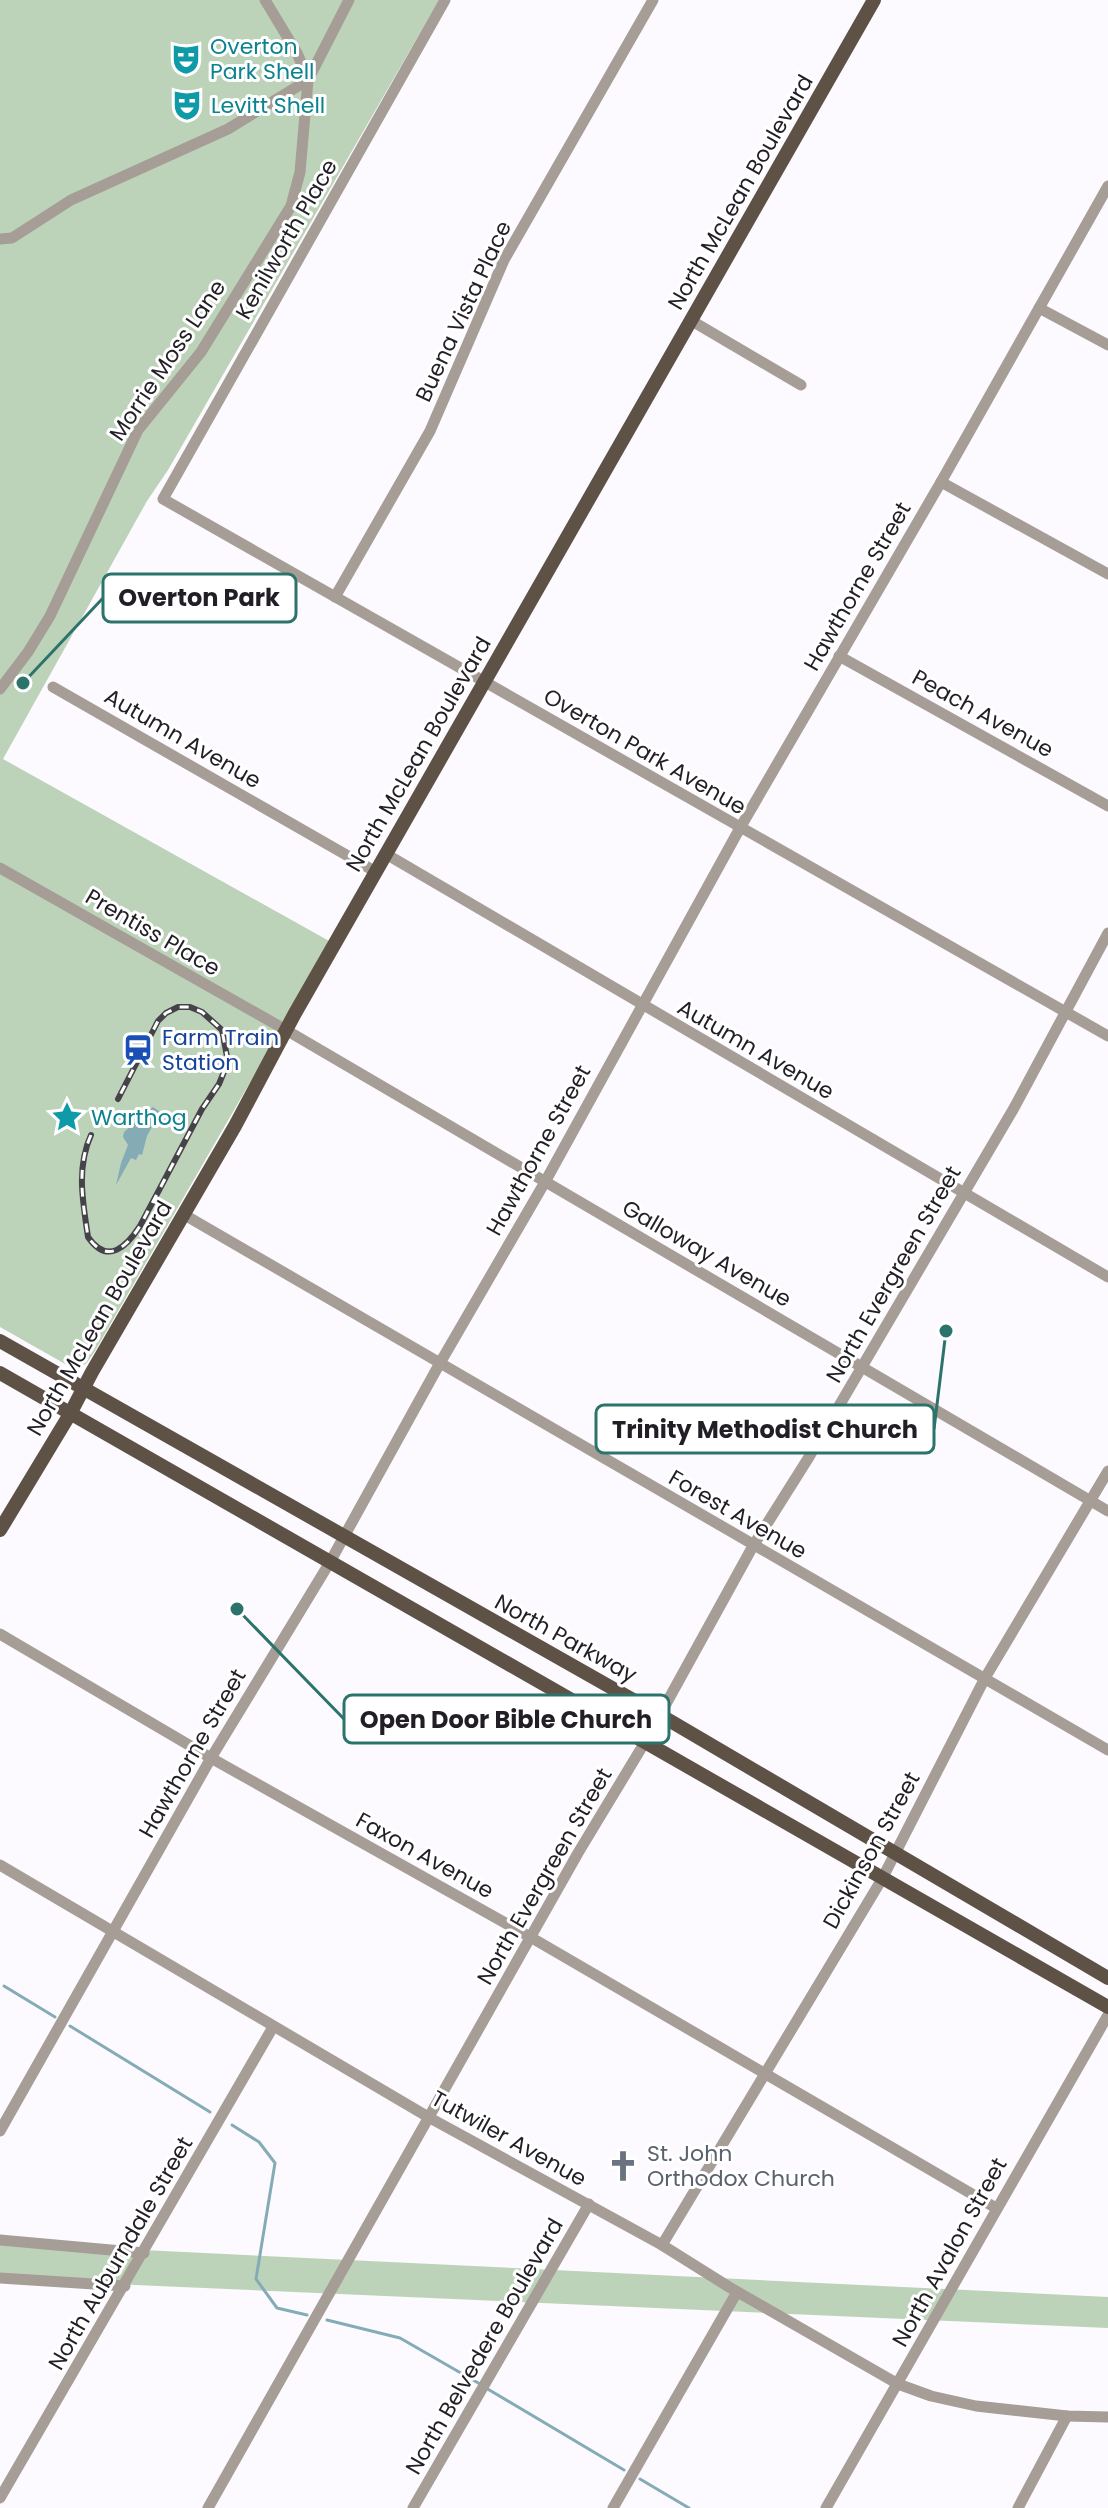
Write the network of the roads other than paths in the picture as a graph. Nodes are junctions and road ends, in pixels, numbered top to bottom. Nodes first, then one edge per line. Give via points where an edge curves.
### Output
1 (265, 0) edge
2 (349, 0) edge
3 (445, 0) edge
4 (653, 0) edge
5 (874, 0) edge
6 (308, 80) junction
7 (1108, 186) edge
8 (0, 239) edge
9 (1039, 308) junction
10 (692, 321) junction
11 (1108, 345) edge
12 (801, 385) dead end
13 (941, 482) junction
14 (163, 499) joint
15 (1108, 574) edge
16 (335, 597) junction
17 (839, 656) junction
18 (484, 683) junction
19 (53, 687) dead end
20 (0, 689) edge
21 (1108, 806) edge
22 (740, 828) junction
23 (386, 854) junction
24 (0, 868) edge
25 (376, 872) junction
26 (1108, 933) edge
27 (641, 1005) junction
28 (1066, 1014) junction
29 (286, 1030) junction
30 (1108, 1036) edge
31 (545, 1182) junction
32 (964, 1192) junction
33 (183, 1214) junction
34 (1108, 1277) edge
35 (0, 1341) edge
36 (440, 1363) junction
37 (861, 1366) junction
38 (0, 1373) edge
39 (83, 1388) junction
40 (70, 1414) junction
41 (1108, 1471) edge
42 (1091, 1501) junction
43 (1108, 1511) edge
44 (0, 1530) edge
45 (343, 1537) junction
46 (753, 1546) junction
47 (330, 1562) junction
48 (0, 1634) edge
49 (985, 1678) junction
50 (659, 1716) junction
51 (645, 1742) junction
52 (1108, 1750) edge
53 (211, 1758) junction
54 (894, 1855) junction
55 (0, 1865) edge
56 (882, 1879) junction
57 (114, 1931) junction
58 (532, 1938) junction
59 (1108, 1978) edge
60 (1108, 2007) edge
61 (1108, 2015) edge
62 (273, 2027) junction
63 (763, 2073) junction
64 (430, 2118) junction
65 (0, 2131) edge
66 (589, 2204) junction
67 (996, 2208) junction
68 (0, 2240) edge
69 (662, 2245) junction
70 (144, 2253) junction
71 (0, 2278) edge
72 (125, 2286) junction
73 (737, 2292) junction
74 (898, 2384) junction
75 (1067, 2416) junction
76 (1108, 2417) edge
77 (0, 2498) edge
78 (208, 2508) edge
79 (413, 2508) edge
80 (613, 2508) edge
81 (826, 2508) edge
82 (1018, 2508) edge

1 - 6 street
2 - 6 street, Morrie Moss Lane
3 - 14 street, Kenilworth Place
4 - 16 street, Buena Vista Place via 504,260 430,431
5 - 10 main road, North McLean Boulevard
6 - 8 street via 228,129 71,200 12,238
6 - 20 street, Morrie Moss Lane via 300,172 291,206 201,352 138,430 50,616
7 - 9 street, Hawthorne Street
9 - 11 street
9 - 13 street, Hawthorne Street
10 - 12 street
10 - 18 main road, North McLean Boulevard
13 - 15 street
13 - 17 street, Hawthorne Street
14 - 16 street, Overton Park Avenue
16 - 18 street, Overton Park Avenue
17 - 21 street, Peach Avenue
17 - 22 street, Hawthorne Street
18 - 22 street, Overton Park Avenue
18 - 23 main road, North McLean Boulevard
19 - 25 street, Autumn Avenue
22 - 27 street, Hawthorne Street
22 - 28 street, Overton Park Avenue
23 - 25 main road, North McLean Boulevard
23 - 27 street, Autumn Avenue
24 - 29 street, Prentiss Place
25 - 29 main road, North McLean Boulevard
26 - 28 street, North Evergreen Street
27 - 31 street, Hawthorne Street
27 - 32 street, Autumn Avenue
28 - 30 street, Overton Park Avenue
28 - 32 street, North Evergreen Street
29 - 31 street, Galloway Avenue
29 - 33 main road, North McLean Boulevard
31 - 36 street, Hawthorne Street
31 - 37 street, Galloway Avenue
32 - 34 street, Autumn Avenue
32 - 37 street, North Evergreen Street
33 - 36 street, Forest Avenue
33 - 39 main road, North McLean Boulevard
35 - 39 main road, North Parkway
36 - 45 street, Hawthorne Street
36 - 46 street, Forest Avenue
37 - 42 street, Galloway Avenue
37 - 46 street, North Evergreen Street
38 - 40 main road
39 - 40 main road, North McLean Boulevard
39 - 45 main road, North Parkway
40 - 44 main road, North McLean Boulevard
40 - 47 main road
41 - 42 street, Dickinson Street
42 - 43 street, Galloway Avenue
42 - 49 street, Dickinson Street
45 - 47 street, Hawthorne Street
45 - 50 main road, North Parkway
46 - 49 street, Forest Avenue
46 - 50 street, North Evergreen Street
47 - 51 main road
47 - 53 street, Hawthorne Street
48 - 53 street, Faxon Avenue
49 - 52 street, Forest Avenue
49 - 54 street, Dickinson Street
50 - 51 street, North Evergreen Street
50 - 54 main road, North Parkway
51 - 56 main road
51 - 58 street, North Evergreen Street
53 - 57 street, Hawthorne Street
53 - 58 street, Faxon Avenue
54 - 56 street, Dickinson Street
54 - 59 main road, North Parkway
55 - 57 street, Tutwiler Avenue
56 - 60 main road
56 - 63 street, Dickinson Street
57 - 62 street, Tutwiler Avenue
57 - 65 street, Hawthorne Street
58 - 63 street, Faxon Avenue
58 - 64 street, North Evergreen Street
61 - 67 street, North Avalon Street
62 - 64 street, Tutwiler Avenue
62 - 70 street, North Auburndale Street
63 - 67 street, Faxon Avenue
63 - 69 street, Dickinson Street
64 - 66 street, Tutwiler Avenue
64 - 78 street, North Evergreen Street
66 - 69 street, Tutwiler Avenue
66 - 79 street, North Belvedere Boulevard
67 - 74 street, North Avalon Street
68 - 70 street
69 - 73 street, Tutwiler Avenue
70 - 72 street, North Auburndale Street
71 - 72 street
72 - 77 street, North Auburndale Street
73 - 74 street, Tutwiler Avenue
73 - 80 street
74 - 75 street, Tutwiler Avenue via 976,2406
74 - 81 street, North Avalon Street
75 - 76 street, Tutwiler Avenue
75 - 82 street

